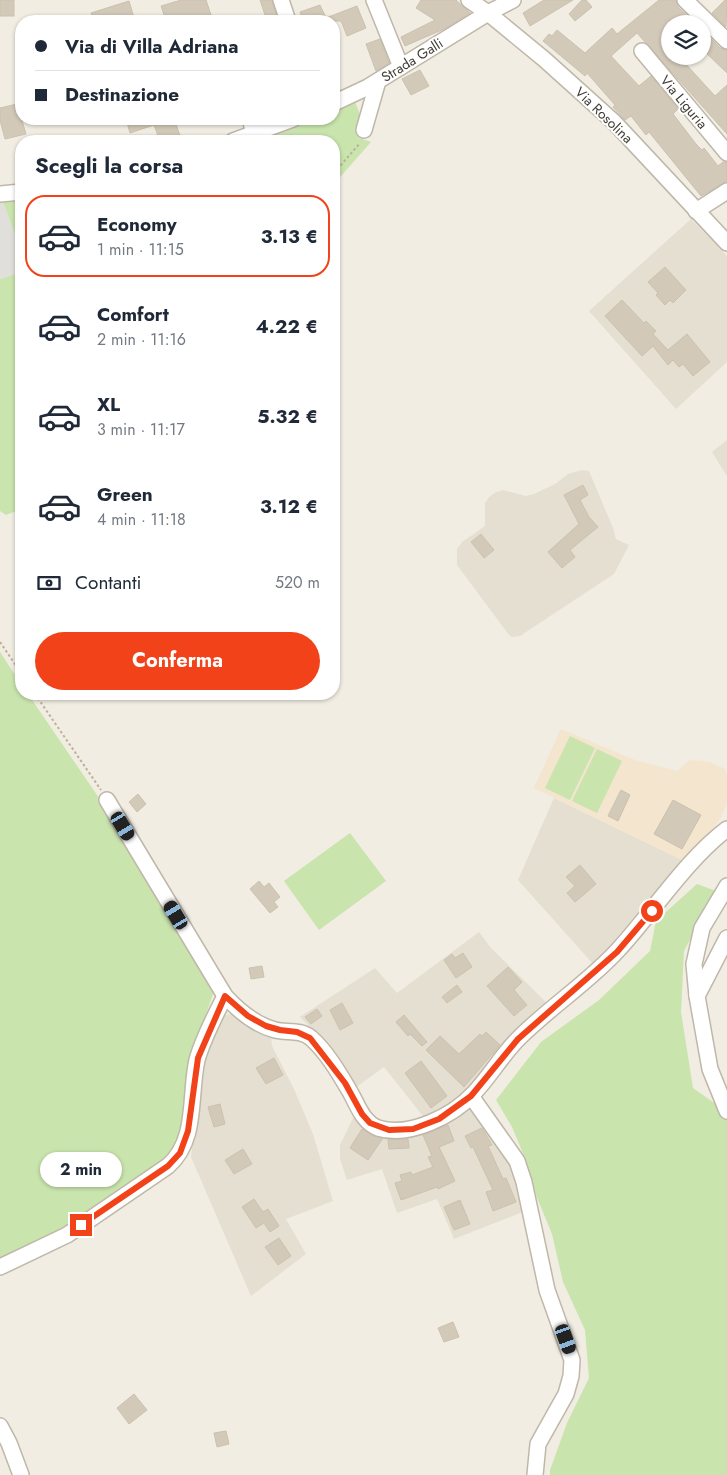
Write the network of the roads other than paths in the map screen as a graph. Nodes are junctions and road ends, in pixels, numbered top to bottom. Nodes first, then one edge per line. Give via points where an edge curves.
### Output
1 (281, 0) edge
2 (374, 0) edge
3 (469, 0) edge
4 (513, 0) edge
5 (685, 0) edge
6 (488, 13) junction
7 (286, 15) edge
8 (727, 41) edge
9 (642, 51) dead end
10 (401, 67) junction
11 (378, 81) junction
12 (340, 100) edge
13 (252, 125) edge
14 (268, 125) edge
15 (364, 130) road end
16 (254, 133) junction
17 (249, 135) edge
18 (727, 153) edge
19 (727, 190) edge
20 (15, 193) edge
21 (0, 194) edge
22 (696, 211) junction
23 (727, 243) edge
24 (108, 800) road end
25 (727, 829) edge
26 (727, 886) edge
27 (727, 938) edge
28 (225, 996) junction
29 (697, 996) junction
30 (471, 1096) junction
31 (727, 1110) edge
32 (0, 1268) edge
33 (0, 1426) edge
34 (21, 1475) edge
35 (536, 1475) edge

1 - 7 street
2 - 10 street
3 - 6 street, Via Rosolina
4 - 6 street, Strada Galli
5 - 8 street
6 - 10 street, Strada Galli
6 - 22 street, Via Rosolina via 614,122
9 - 18 street, Via Liguria
10 - 11 street, Strada Galli
11 - 12 street, Strada Galli
11 - 15 street
13 - 16 street
14 - 16 street
16 - 17 street
19 - 22 street
20 - 21 street
22 - 23 street, Via Rosolina
24 - 28 street
25 - 30 street via 703,849 617,952 523,1034
26 - 29 street via 702,928 694,964
27 - 29 street
28 - 30 street via 248,1016 266,1026 310,1038 345,1083 364,1118 377,1128 403,1130 422,1126 439,1119
28 - 32 street via 199,1054 188,1131 177,1158 66,1235
29 - 31 street via 710,1070
30 - 35 street via 517,1161 547,1290 572,1360 566,1394 538,1444
33 - 34 street

